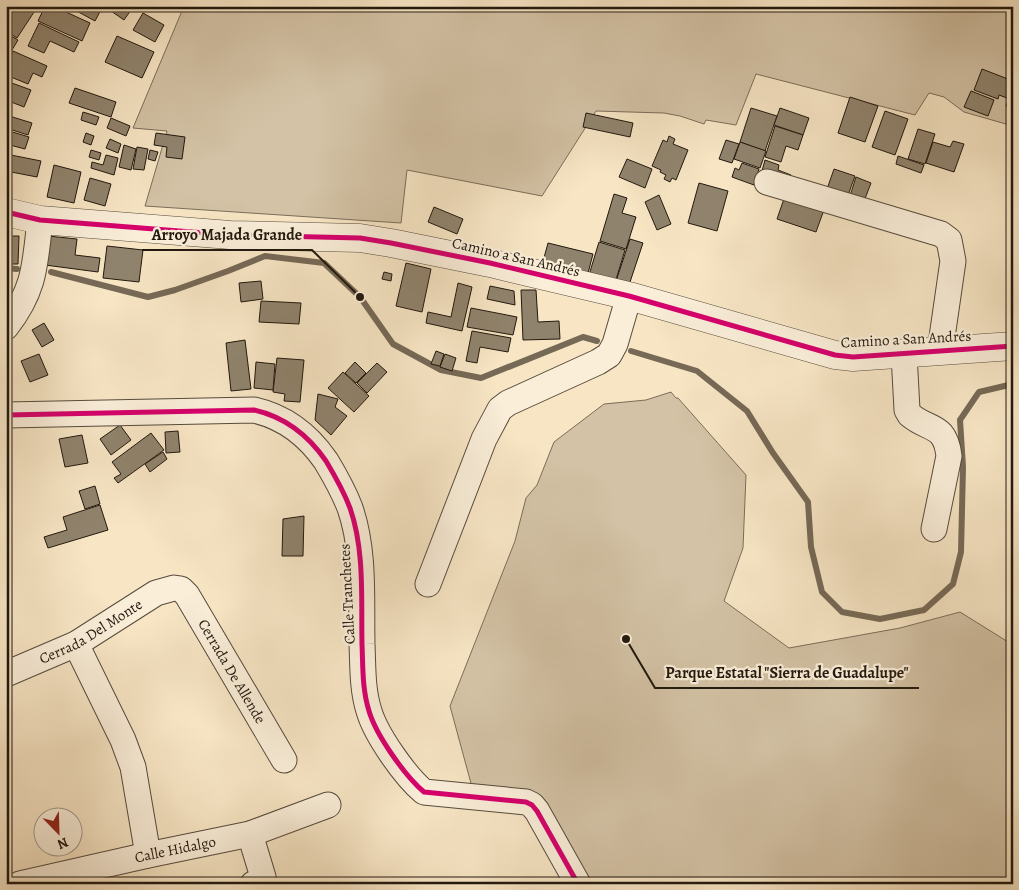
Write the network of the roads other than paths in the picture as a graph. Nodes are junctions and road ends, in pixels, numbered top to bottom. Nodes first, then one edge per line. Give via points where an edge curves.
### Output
1 (767, 182) dead end
2 (6, 212) edge
3 (40, 220) junction
4 (629, 296) junction
5 (6, 327) edge
6 (1013, 346) edge
7 (940, 351) junction
8 (904, 354) junction
9 (6, 415) edge
10 (934, 529) dead end
11 (428, 584) dead end
12 (174, 588) joint
13 (76, 644) junction
14 (6, 674) edge
15 (284, 760) dead end
16 (328, 805) dead end
17 (250, 834) junction
18 (148, 855) junction
19 (20, 884) edge
20 (253, 884) edge
21 (578, 884) edge

1 - 7 street via 941,234 949,240 953,261
2 - 3 street, Camino a San Andrés
3 - 4 street, Camino a San Andrés via 230,235 360,238 490,262
3 - 5 street via 28,292
4 - 8 street, Camino a San Andrés via 835,355
4 - 11 street via 609,355 500,409 484,439
6 - 7 street, Camino a San Andrés
7 - 8 street, Camino a San Andrés
8 - 10 street via 910,415 939,431 948,448
9 - 21 street, Calle Tranchetes via 254,410 269,414 296,429 316,446 350,508 360,568 363,685 368,711 377,730 424,792 532,805
12 - 13 street, Cerrada Del Monte via 156,593
12 - 15 street, Cerrada De Allende via 187,595
13 - 14 street, Cerrada Del Monte
13 - 18 street via 134,767
16 - 17 street, Calle Hidalgo
17 - 18 street, Calle Hidalgo
17 - 20 street via 263,877
18 - 19 street, Calle Hidalgo

